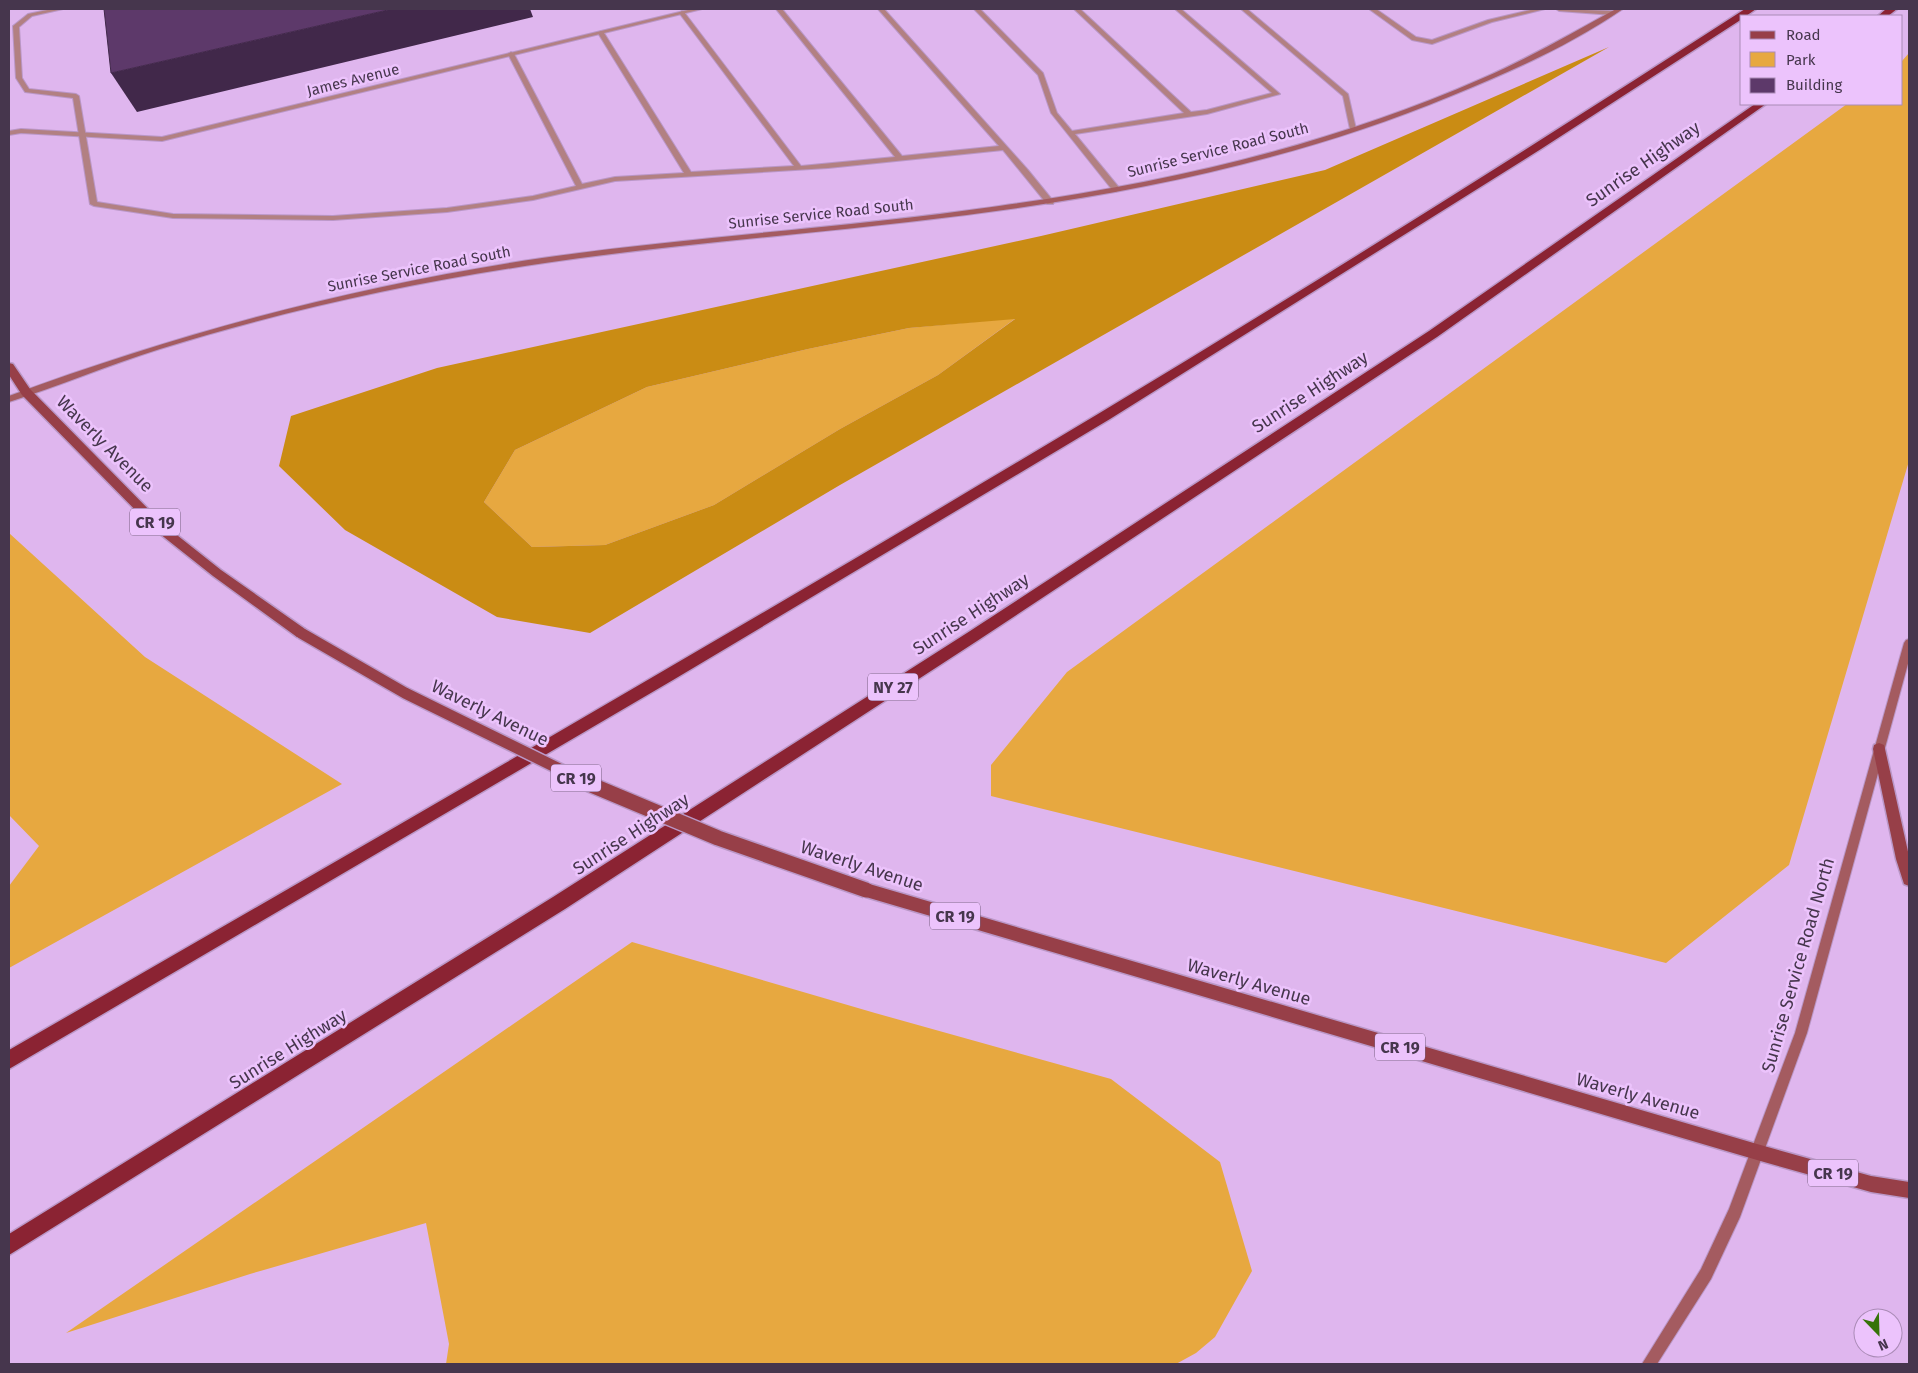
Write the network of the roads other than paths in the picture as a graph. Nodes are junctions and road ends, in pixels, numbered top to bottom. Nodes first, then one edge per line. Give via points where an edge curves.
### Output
1 (60, 9) edge
2 (699, 9) edge
3 (779, 9) edge
4 (881, 9) edge
5 (977, 9) edge
6 (1077, 9) edge
7 (1178, 9) edge
8 (1244, 9) edge
9 (1372, 9) edge
10 (1542, 9) edge
11 (1559, 9) edge
12 (1616, 11) edge
13 (682, 13) junction
14 (1740, 16) edge
15 (601, 32) junction
16 (511, 54) junction
17 (1760, 105) edge
18 (1190, 115) junction
19 (1354, 129) junction
20 (9, 132) edge
21 (1071, 133) junction
22 (81, 134) junction
23 (1004, 148) junction
24 (900, 159) junction
25 (799, 168) junction
26 (689, 175) junction
27 (580, 187) junction
28 (1117, 190) junction
29 (1050, 202) junction
30 (9, 367) edge
31 (26, 392) junction
32 (9, 399) edge
33 (1909, 643) edge
34 (1879, 749) junction
35 (1909, 879) edge
36 (9, 1060) edge
37 (1757, 1152) junction
38 (1909, 1190) edge
39 (9, 1245) edge
40 (1649, 1364) edge

1 - 22 street via 30,15 16,26 19,78 27,91 76,96
2 - 13 street, James Avenue
3 - 24 street
4 - 23 street
5 - 21 street via 1041,74 1054,112
6 - 18 street
7 - 18 street via 1277,94
8 - 19 street via 1346,95
9 - 10 street via 1414,38 1432,42 1490,21
11 - 12 street
12 - 19 main road, Sunrise Service Road South via 1473,85
13 - 15 street, James Avenue
13 - 25 street
14 - 36 highway via 1528,155 926,524
15 - 16 street, James Avenue
15 - 26 street
16 - 22 street, James Avenue via 162,139
16 - 27 street
17 - 39 highway, Sunrise Highway / NY 27 via 1433,334 964,642 559,902
18 - 21 street
19 - 28 main road, Sunrise Service Road South via 1207,171
20 - 22 street, James Avenue
21 - 28 street
22 - 27 street via 94,204 174,216 333,218 447,210 533,198
23 - 24 street
23 - 29 street
24 - 25 street
25 - 26 street
26 - 27 street via 616,179
28 - 29 main road, Sunrise Service Road South
29 - 31 main road, Sunrise Service Road South via 616,250 427,280 230,327 127,357
30 - 31 main road, Waverly Avenue / CR 19
31 - 32 main road, Sunrise Service Road South
31 - 37 main road, Waverly Avenue / CR 19, bridge via 159,527 301,633 405,693 588,783 718,838 866,890
33 - 34 main road, Sunrise Service Road North
34 - 35 main road
34 - 37 main road, Sunrise Service Road North via 1801,1033
37 - 38 main road, Waverly Avenue / CR 19 via 1871,1184
37 - 40 main road, Sunrise Service Road North via 1735,1212 1706,1274

